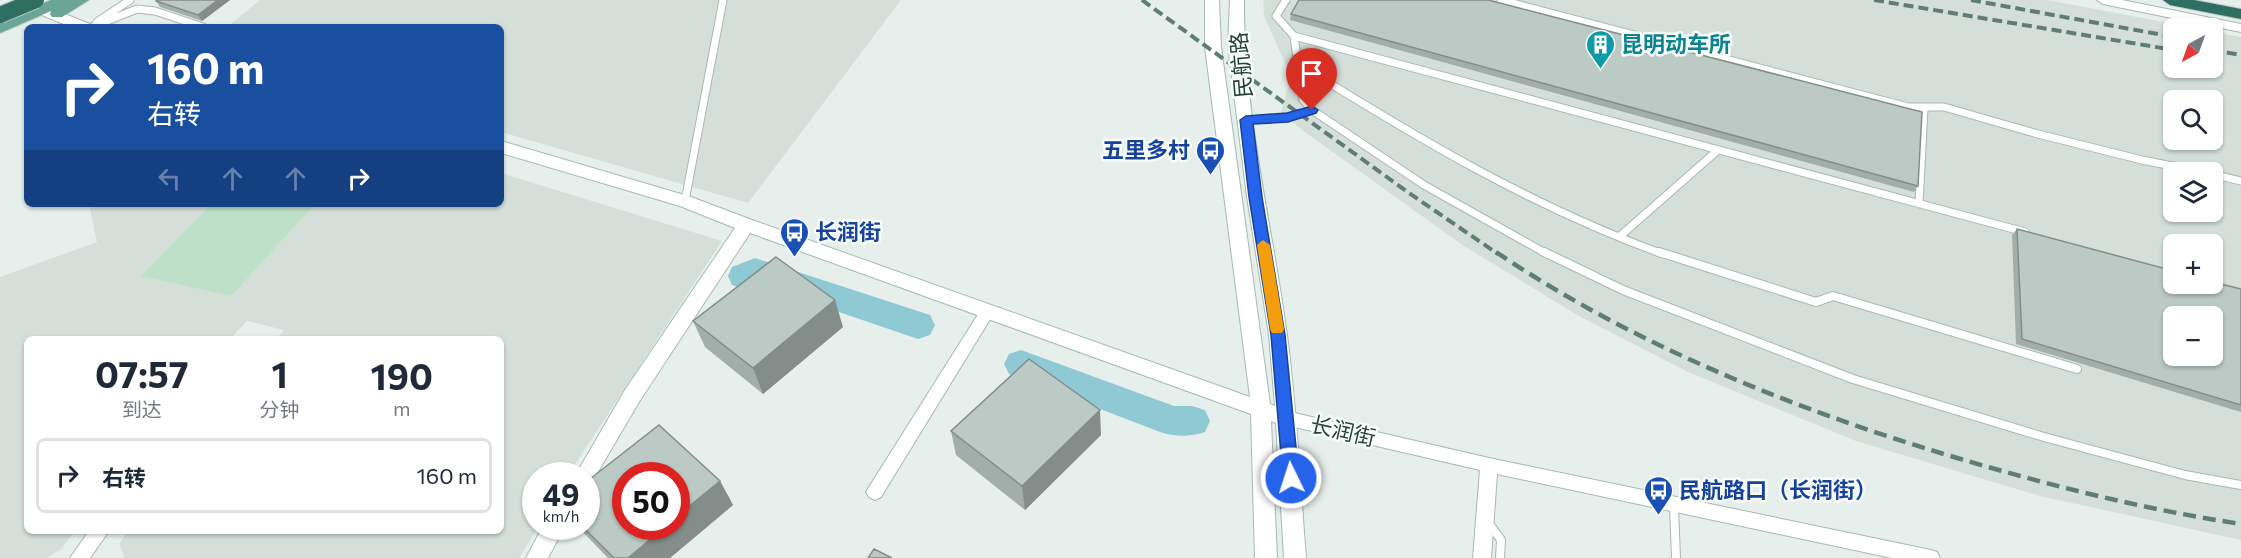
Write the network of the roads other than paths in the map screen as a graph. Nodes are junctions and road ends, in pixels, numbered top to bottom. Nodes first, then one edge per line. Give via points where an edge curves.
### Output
1 (84, 0) edge
2 (130, 0) edge
3 (723, 0) edge
4 (1212, 0) edge
5 (1237, 0) edge
6 (1286, 0) edge
7 (1502, 0) edge
8 (2103, 0) edge
9 (2170, 0) edge
10 (2181, 0) edge
11 (48, 6) edge
12 (2241, 13) edge
13 (0, 15) edge
14 (30, 24) edge
15 (80, 24) edge
16 (95, 24) edge
17 (99, 24) edge
18 (194, 24) edge
19 (0, 28) edge
20 (24, 28) edge
21 (2241, 28) edge
22 (1294, 36) junction
23 (0, 39) edge
24 (1297, 63) junction
25 (1924, 108) junction
26 (1312, 110) junction
27 (1246, 120) junction
28 (504, 148) edge
29 (1719, 150) junction
30 (2163, 163) edge
31 (2223, 177) edge
32 (2241, 182) edge
33 (685, 201) junction
34 (1919, 204) junction
35 (746, 225) junction
36 (2035, 234) edge
37 (1619, 237) junction
38 (987, 312) junction
39 (2077, 369) dead end
40 (1261, 410) junction
41 (1286, 418) junction
42 (593, 462) edge
43 (1489, 465) junction
44 (2241, 485) edge
45 (875, 492) dead end
46 (1674, 506) junction
47 (1485, 517) junction
48 (98, 534) edge
49 (547, 540) edge
50 (79, 558) edge
51 (537, 558) edge
52 (1266, 558) edge
53 (1295, 558) edge
54 (1482, 558) edge
55 (1500, 558) edge
56 (1676, 558) edge
57 (1931, 558) edge

1 - 11 main road
2 - 16 lane
3 - 33 lane
4 - 40 main road, 民航路 via 1213,46
5 - 27 main road, 民航路 via 1236,46
6 - 22 lane via 1276,16
7 - 25 lane
8 - 21 street
9 - 12 highway
10 - 12 main road
11 - 13 main road
11 - 14 main road
11 - 15 main road
11 - 19 main road
17 - 18 lane via 137,9
20 - 23 main road
22 - 24 lane
22 - 29 lane
24 - 26 lane via 1303,100
24 - 37 lane via 1481,173
25 - 30 lane via 1944,107
25 - 34 lane
26 - 27 lane via 1288,117
26 - 44 lane via 1464,209 1623,290 1853,380 2055,440 2185,475
27 - 41 main road, 民航路 via 1278,335
28 - 33 main road, 长润街
29 - 34 lane
29 - 37 lane
31 - 32 lane
33 - 35 main road, 长润街
34 - 36 lane
35 - 38 main road, 长润街
35 - 42 main road via 632,396
37 - 39 lane via 1693,266 1816,302 1833,296
38 - 40 main road, 长润街
38 - 45 street
40 - 41 main road, 长润街
40 - 52 main road, 民航路
41 - 43 street, 长润街
41 - 53 main road, 民航路
43 - 46 street, 长润街
43 - 47 street
46 - 56 lane
46 - 57 street, 长润街
47 - 54 street
47 - 55 lane via 1501,540
48 - 50 street
49 - 51 main road

